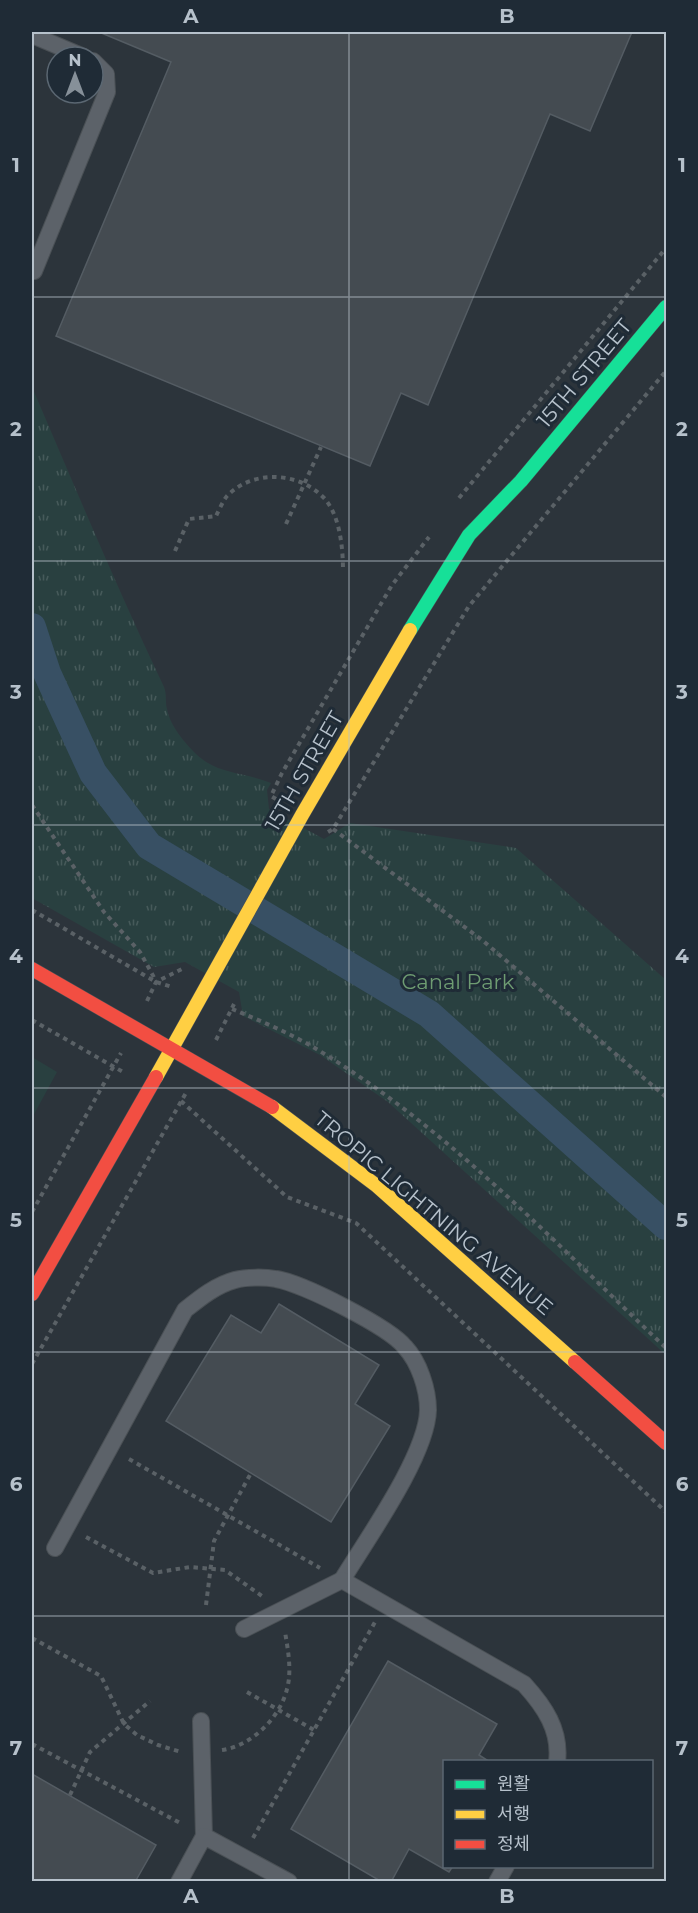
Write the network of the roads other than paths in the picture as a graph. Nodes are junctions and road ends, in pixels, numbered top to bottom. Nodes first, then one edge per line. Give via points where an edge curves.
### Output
1 (32, 35) edge
2 (56, 45) edge
3 (105, 73) edge
4 (105, 97) edge
5 (102, 105) edge
6 (32, 264) edge
7 (666, 308) edge
8 (32, 969) edge
9 (172, 1048) junction
10 (32, 1294) edge
11 (666, 1443) edge
12 (55, 1548) dead end
13 (342, 1580) junction
14 (244, 1629) dead end
15 (201, 1721) dead end
16 (557, 1760) edge
17 (204, 1836) junction
18 (505, 1868) edge
19 (179, 1881) edge
20 (289, 1881) edge
21 (497, 1881) edge

1 - 2 lane
3 - 4 lane
5 - 6 lane via 34,271
7 - 9 street, 15TH STREET via 520,481 469,535 299,820
8 - 9 street, TROPIC LIGHTNING AVENUE
9 - 10 street, 15TH STREET
9 - 11 street, TROPIC LIGHTNING AVENUE via 280,1111 377,1186
12 - 13 lane via 185,1311 210,1291 236,1280 276,1279 308,1289 379,1328 405,1346 422,1376 428,1410 421,1448
13 - 14 lane
13 - 16 lane via 524,1684 544,1706 554,1728
15 - 17 lane
17 - 19 lane
17 - 20 lane
18 - 21 lane

